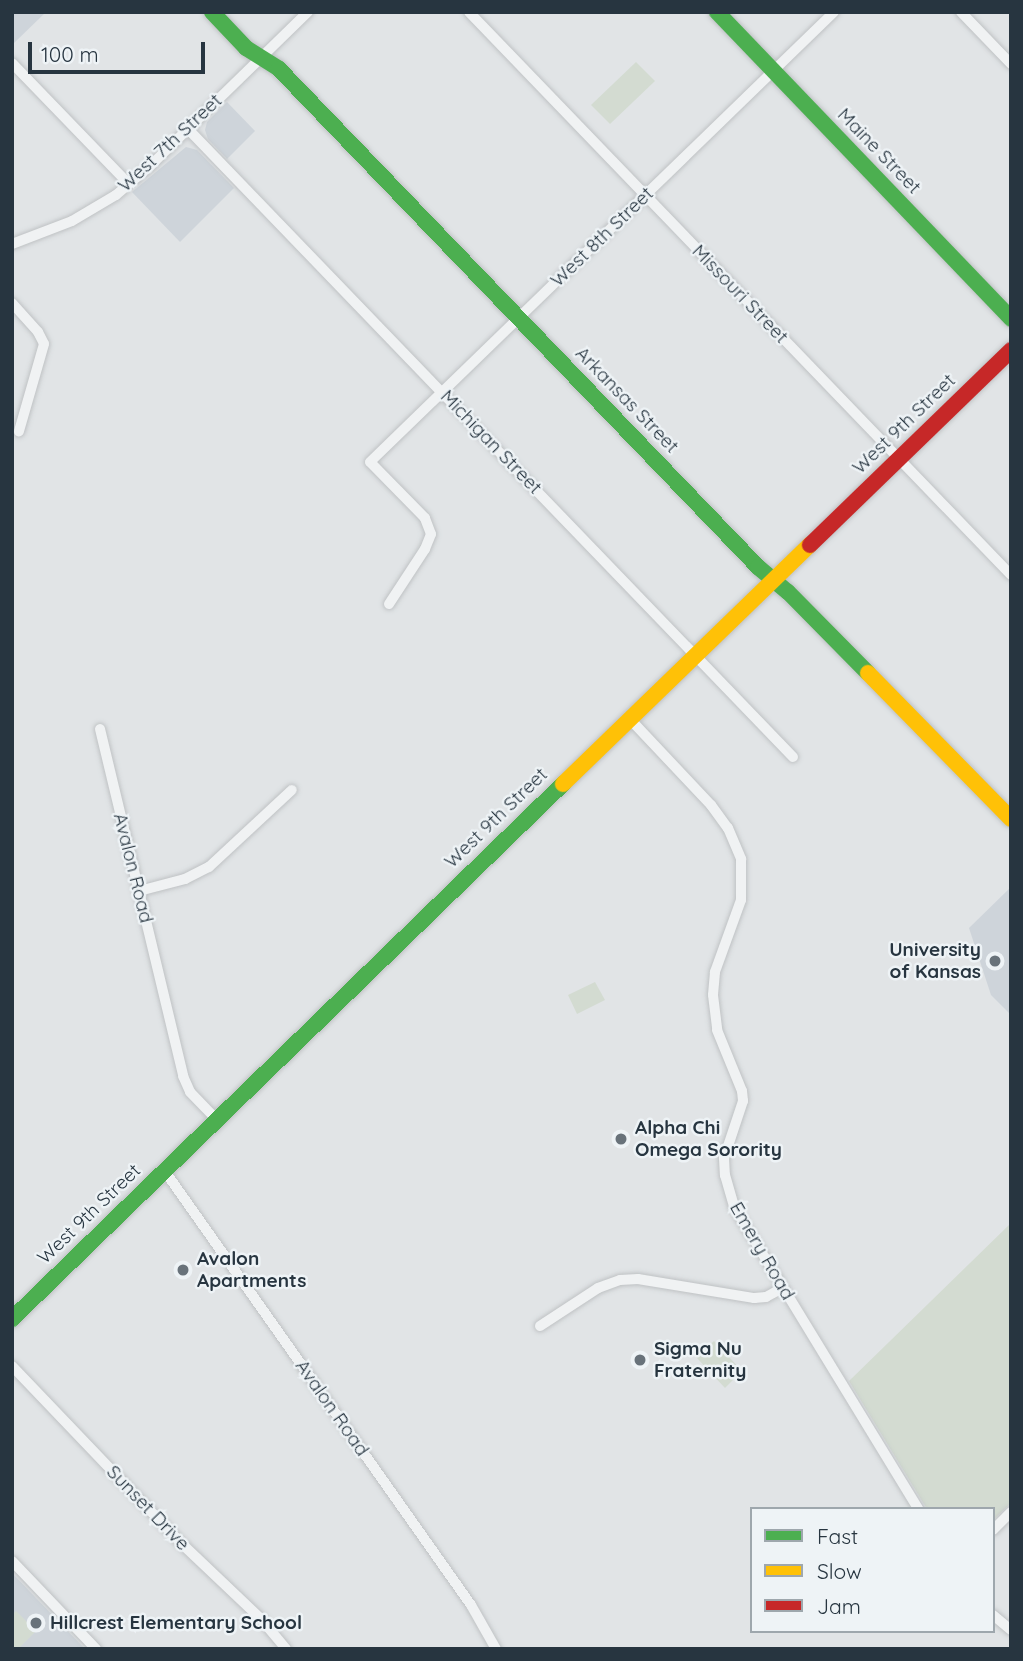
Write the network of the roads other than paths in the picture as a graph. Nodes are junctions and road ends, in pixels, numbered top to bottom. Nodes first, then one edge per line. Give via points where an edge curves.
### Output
1 (212, 12) edge
2 (308, 12) edge
3 (469, 12) edge
4 (717, 12) edge
5 (834, 12) edge
6 (961, 12) edge
7 (261, 57) junction
8 (12, 64) edge
9 (1011, 64) edge
10 (773, 71) junction
11 (188, 129) junction
12 (129, 184) junction
13 (645, 195) junction
14 (12, 244) edge
15 (12, 303) edge
16 (519, 317) junction
17 (1011, 319) edge
18 (1011, 350) edge
19 (442, 392) junction
20 (19, 431) dead end
21 (898, 458) junction
22 (1011, 575) edge
23 (773, 579) junction
24 (389, 604) dead end
25 (695, 654) junction
26 (629, 718) junction
27 (100, 729) dead end
28 (793, 757) dead end
29 (292, 790) dead end
30 (1011, 819) edge
31 (139, 891) junction
32 (216, 1119) junction
33 (164, 1170) junction
34 (782, 1288) junction
35 (12, 1319) edge
36 (540, 1326) dead end
37 (12, 1366) edge
38 (917, 1507) edge
39 (1011, 1512) edge
40 (995, 1528) edge
41 (12, 1561) edge
42 (995, 1617) edge
43 (1011, 1630) edge
44 (96, 1649) edge
45 (286, 1649) edge
46 (496, 1649) edge

1 - 7 street, Arkansas Street via 246,48
2 - 7 street, West 7th Street
3 - 13 street, Missouri Street
4 - 10 street, Maine Street
5 - 10 street, West 8th Street
6 - 9 street
7 - 11 street, West 7th Street
7 - 16 street, Arkansas Street via 279,69
8 - 12 street
10 - 13 street, West 8th Street
10 - 17 street, Maine Street
11 - 12 street, West 7th Street
11 - 19 street, Michigan Street
12 - 14 street, West 7th Street via 79,217
13 - 16 street, West 8th Street
13 - 21 street, Missouri Street
15 - 20 street via 44,344
16 - 19 street, West 8th Street
16 - 23 street, Arkansas Street
18 - 21 street, West 9th Street
19 - 24 street, West 8th Street via 370,462 425,517 431,534
19 - 25 street, Michigan Street
21 - 22 street, Missouri Street
21 - 23 street, West 9th Street
23 - 25 street, West 9th Street
23 - 30 street, Arkansas Street
25 - 26 street, West 9th Street
25 - 28 street, Michigan Street
26 - 32 street, West 9th Street
26 - 34 street, Emery Road via 711,805 728,828 741,859 741,900 716,972 713,995 717,1030 743,1101 727,1143 725,1175 742,1224
27 - 31 street, Avalon Road
29 - 31 street via 209,867 185,879
31 - 32 street, Avalon Road via 183,1076 190,1092
32 - 33 street, West 9th Street
33 - 35 street, West 9th Street
33 - 46 street, Avalon Road via 471,1605
34 - 36 street via 754,1298 620,1280 598,1287
34 - 38 street, Emery Road
37 - 45 street, Sunset Drive
39 - 40 street
41 - 44 street
42 - 43 street

